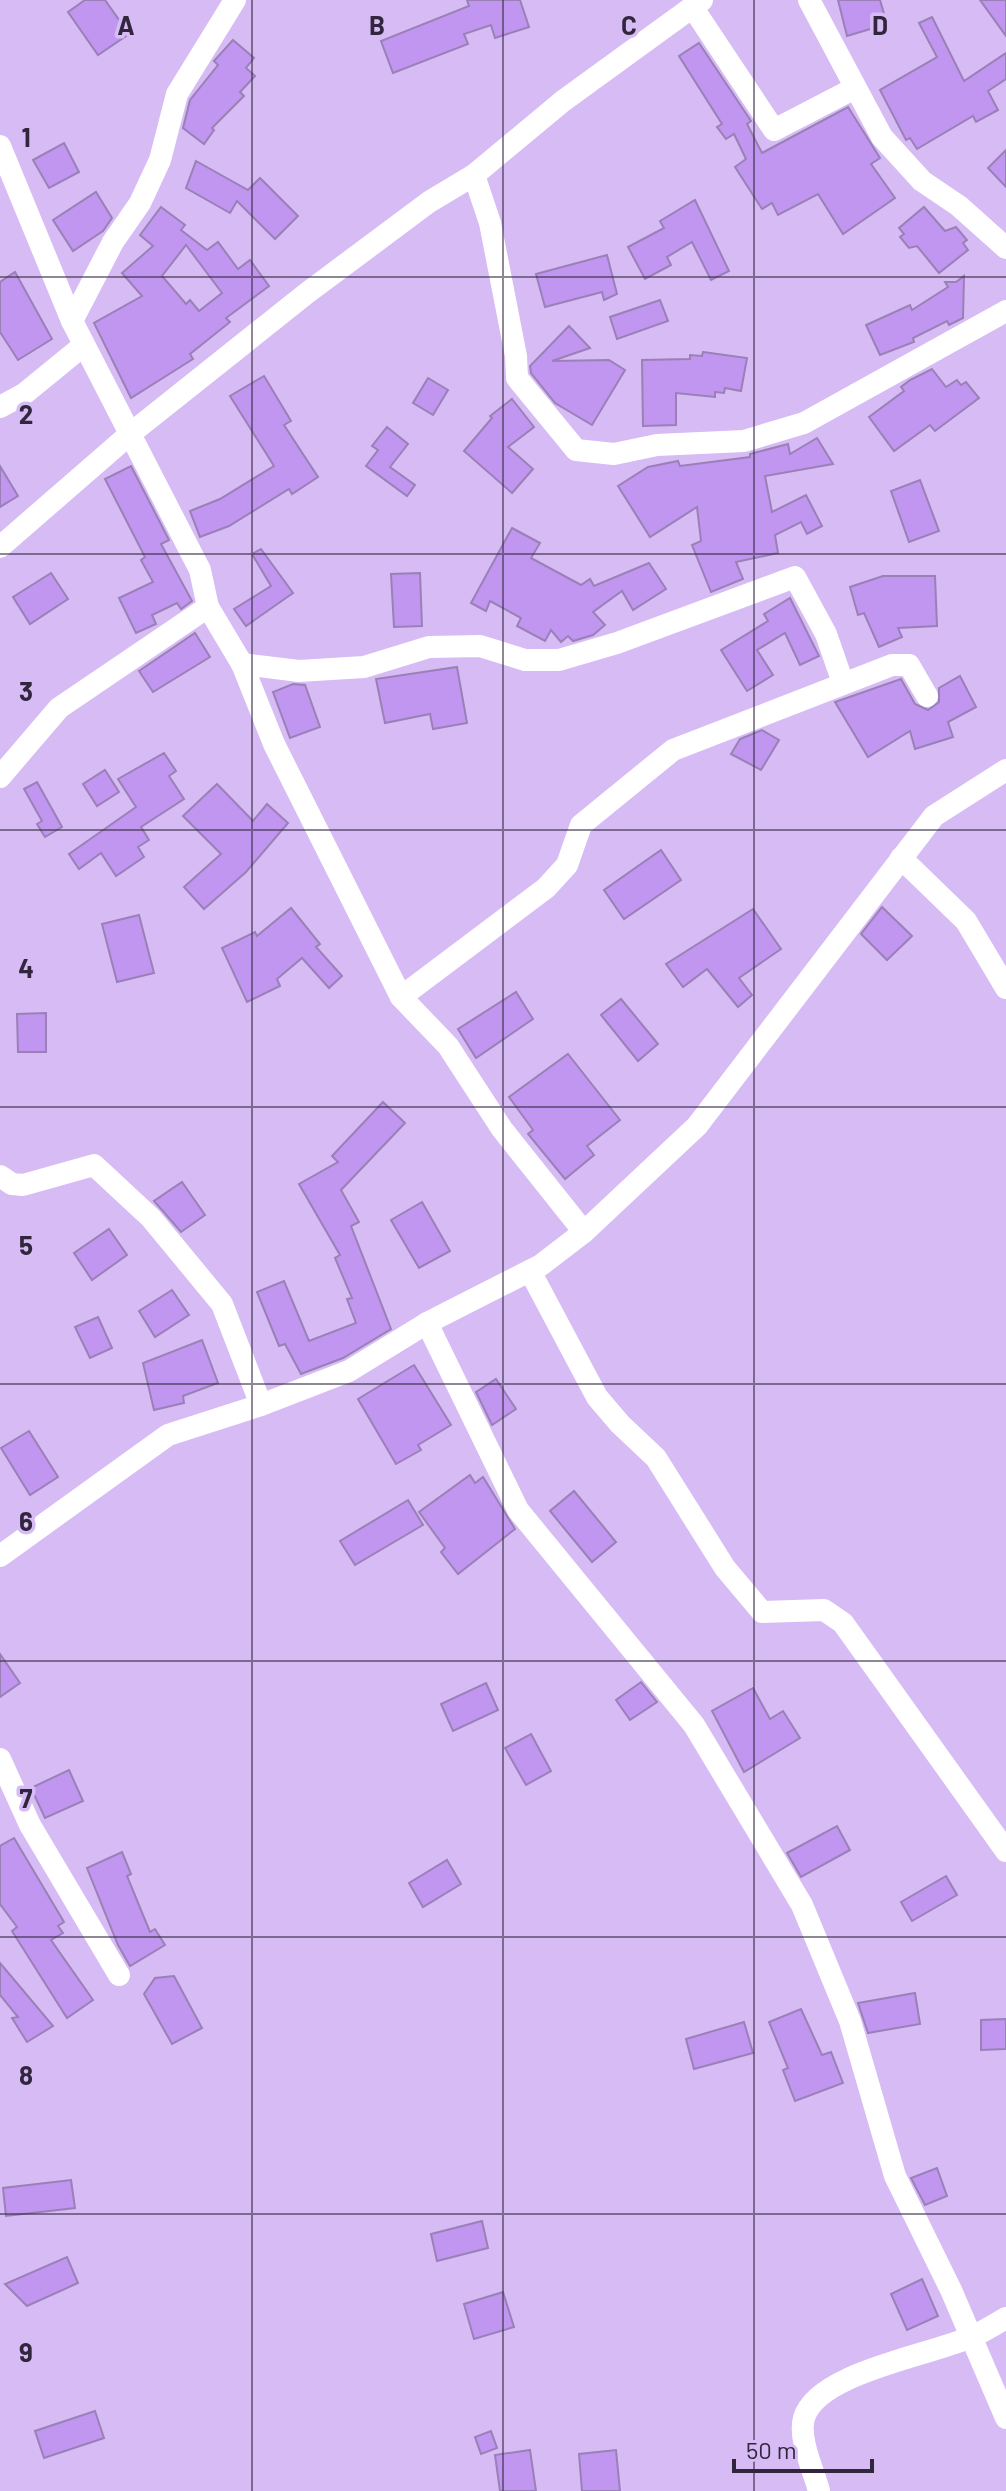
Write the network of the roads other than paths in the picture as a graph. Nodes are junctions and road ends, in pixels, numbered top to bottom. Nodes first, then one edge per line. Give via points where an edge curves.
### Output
1 (235, 0) edge
2 (809, 0) edge
3 (698, 4) edge
4 (855, 88) junction
5 (0, 146) edge
6 (474, 175) junction
7 (1006, 248) edge
8 (1006, 311) edge
9 (72, 321) junction
10 (84, 345) junction
11 (0, 407) edge
12 (130, 434) junction
13 (0, 547) edge
14 (208, 607) junction
15 (242, 664) junction
16 (843, 683) junction
17 (927, 696) dead end
18 (1006, 770) edge
19 (0, 777) edge
20 (901, 858) junction
21 (1006, 988) edge
22 (401, 997) junction
23 (0, 1176) edge
24 (584, 1232) junction
25 (530, 1271) junction
26 (427, 1323) junction
27 (261, 1405) junction
28 (0, 1556) edge
29 (0, 1759) edge
30 (1006, 1851) edge
31 (119, 1975) dead end
32 (1006, 2318) edge
33 (973, 2336) junction
34 (1006, 2418) edge
35 (819, 2491) edge

1 - 9 street via 177,94 160,160
2 - 4 street
3 - 4 street via 774,130
3 - 6 street via 563,101
4 - 7 street via 882,137 922,181
5 - 9 street
6 - 8 street via 490,223 517,378 576,450 614,454 657,445 744,441 804,423
6 - 12 street via 307,293
9 - 10 street
10 - 11 street
10 - 12 street
12 - 13 street
12 - 14 street via 200,570
14 - 15 street
14 - 19 street via 59,708
15 - 16 street via 299,671 364,667 442,646 480,646 525,660 559,660 795,577 826,634
15 - 22 street via 274,744
16 - 17 street via 892,665 909,665
16 - 22 street via 673,750 581,825 567,865 546,888
18 - 20 street via 934,816
20 - 21 street via 966,921
20 - 24 street via 697,1126
22 - 24 street via 448,1046 502,1129
23 - 27 street via 23,1185 94,1165 108,1175 222,1304
24 - 25 street
25 - 26 street
25 - 30 street via 597,1397 656,1458 725,1568 762,1612 824,1610 843,1623
26 - 27 street via 349,1371
26 - 33 street via 518,1510 694,1725 802,1905 850,2021 895,2176
27 - 28 street via 168,1435
29 - 31 street via 30,1825
32 - 33 street
33 - 34 street
33 - 35 street via 838,2384 815,2400 804,2419

